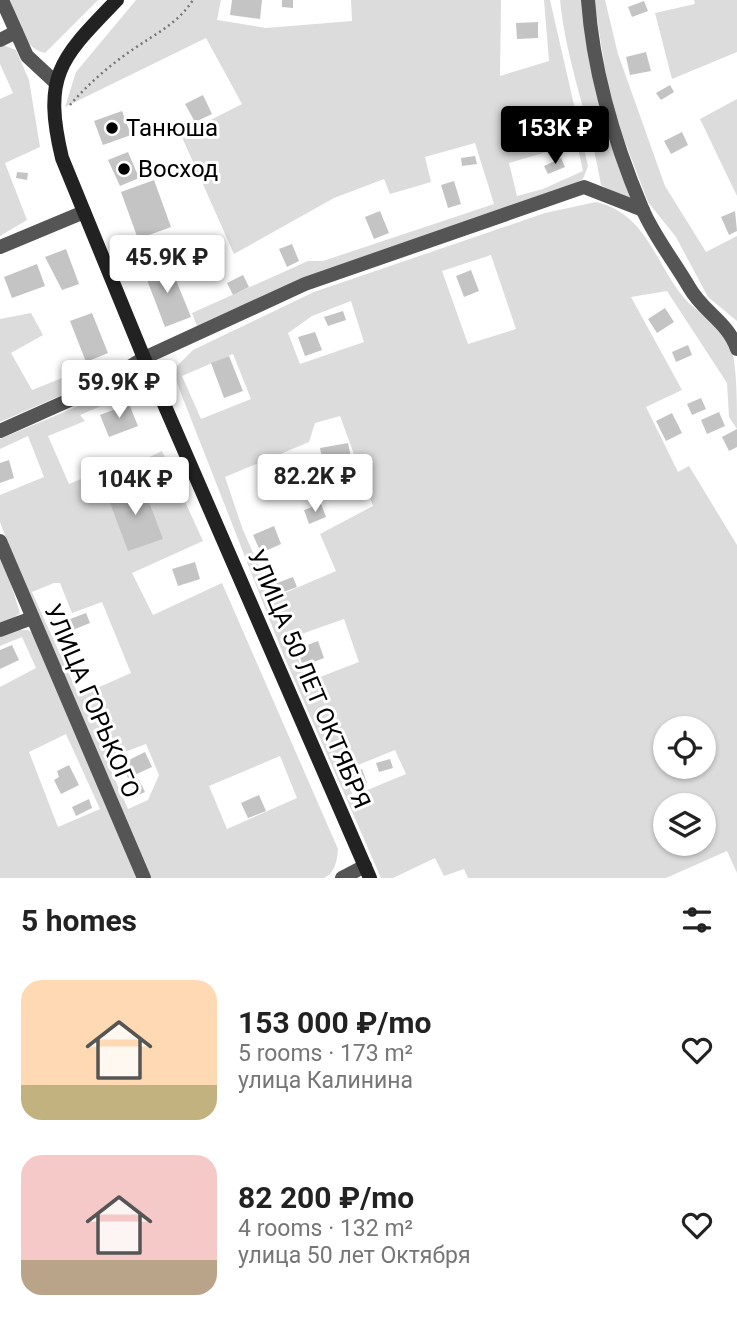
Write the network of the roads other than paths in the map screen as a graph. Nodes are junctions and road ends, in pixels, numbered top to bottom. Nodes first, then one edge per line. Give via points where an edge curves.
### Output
1 (2, 0) edge
2 (117, 0) edge
3 (588, 0) edge
4 (16, 32) junction
5 (0, 40) edge
6 (55, 82) junction
7 (643, 210) junction
8 (84, 212) junction
9 (0, 247) edge
10 (734, 333) edge
11 (737, 349) edge
12 (144, 358) junction
13 (0, 431) edge
14 (0, 541) edge
15 (32, 618) junction
16 (0, 630) edge
17 (367, 872) edge
18 (144, 878) edge
19 (342, 878) edge

1 - 4 street
2 - 6 main road via 71,48
3 - 7 street via 609,111
4 - 5 street
4 - 6 street via 27,56
6 - 8 main road, УЛИЦА 50 ЛЕТ ОКТЯБРЯ via 54,123 62,158
7 - 10 street via 699,305
7 - 12 street via 584,187 305,284
8 - 9 street
8 - 12 main road, УЛИЦА 50 ЛЕТ ОКТЯБРЯ
10 - 11 street
12 - 13 street via 94,389
12 - 17 main road, УЛИЦА 50 ЛЕТ ОКТЯБРЯ
14 - 15 street, УЛИЦА ГОРЬКОГО
15 - 16 street
15 - 18 street, УЛИЦА ГОРЬКОГО
17 - 19 street

